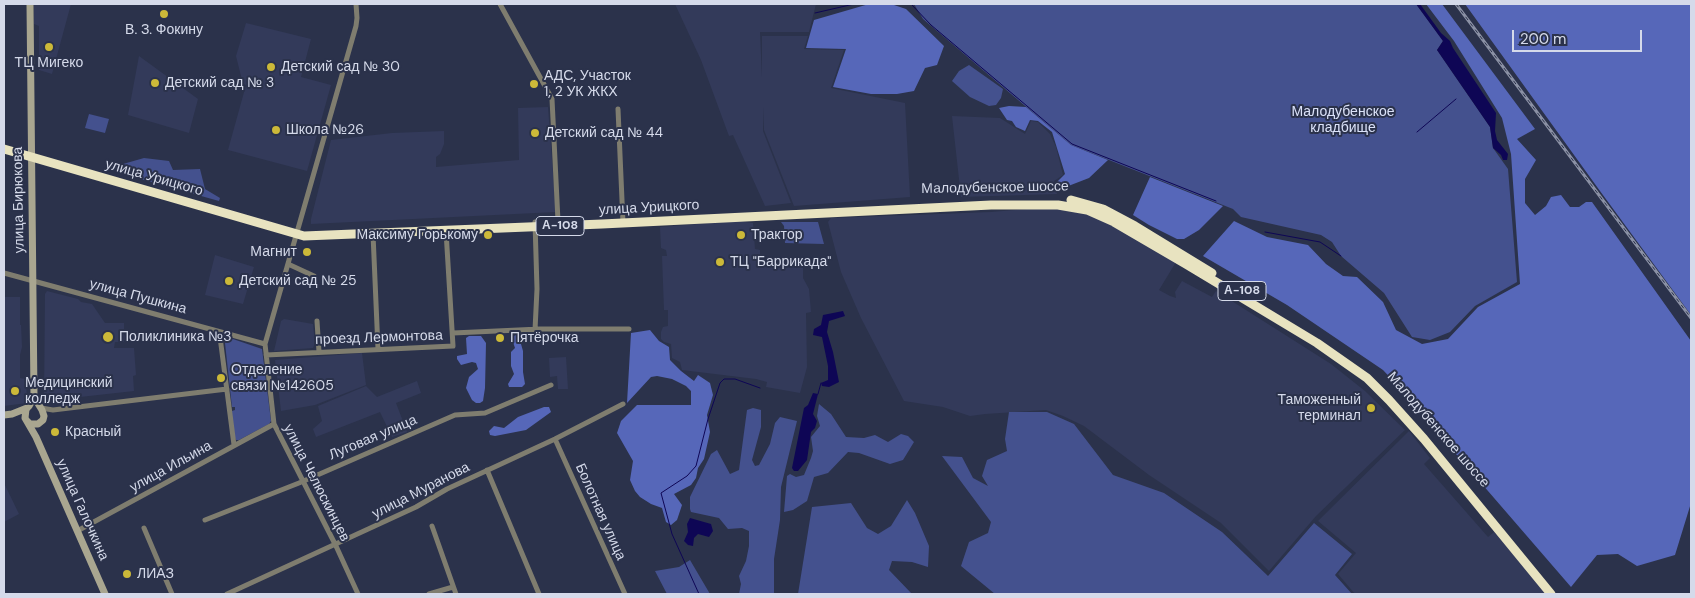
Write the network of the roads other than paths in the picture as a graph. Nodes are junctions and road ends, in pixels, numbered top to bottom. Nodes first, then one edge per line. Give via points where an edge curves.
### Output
1 (30, 4) edge
2 (356, 4) edge
3 (500, 4) edge
4 (618, 109) dead end
5 (4, 148) edge
6 (31, 156) junction
7 (823, 211) junction
8 (623, 220) junction
9 (558, 221) junction
10 (535, 224) junction
11 (446, 231) junction
12 (297, 233) junction
13 (373, 234) junction
14 (288, 264) junction
15 (4, 272) edge
16 (314, 276) dead end
17 (33, 281) junction
18 (317, 321) dead end
19 (629, 329) dead end
20 (535, 330) junction
21 (222, 333) junction
22 (453, 333) junction
23 (266, 344) junction
24 (378, 349) junction
25 (319, 352) junction
26 (266, 355) junction
27 (551, 385) dead end
28 (227, 389) junction
29 (34, 397) junction
30 (623, 404) dead end
31 (40, 407) junction
32 (28, 408) junction
33 (53, 410) junction
34 (12, 414) junction
35 (4, 415) edge
36 (42, 419) junction
37 (26, 420) junction
38 (274, 424) junction
39 (36, 436) junction
40 (555, 440) junction
41 (234, 445) junction
42 (487, 470) junction
43 (303, 480) junction
44 (205, 520) dead end
45 (432, 526) dead end
46 (144, 528) dead end
47 (78, 530) junction
48 (336, 546) junction
49 (453, 587) junction
50 (106, 594) edge
51 (172, 594) edge
52 (227, 594) edge
53 (358, 594) edge
54 (429, 594) edge
55 (456, 594) edge
56 (539, 594) edge
57 (625, 594) edge
58 (1551, 594) edge
59 (1558, 594) edge

1 - 6 street, улица Бирюкова
2 - 12 street, улица Челюскинцев via 356,26
3 - 9 street via 552,99
4 - 8 street
5 - 6 highway, улица Урицкого / А-108
6 - 12 highway, улица Урицкого / А-108
6 - 17 street, улица Бирюкова
7 - 8 highway, улица Урицкого / А-108
7 - 58 highway, Малодубенское шоссе / А-108 via 1058,205 1087,210 1114,222 1317,343 1367,378 1424,439
7 - 59 highway, Малодубенское шоссе / А-108 via 1004,199 1059,199 1089,204 1117,216 1320,339 1370,374 1428,436
8 - 9 highway, улица Урицкого / А-108
8 - 10 highway, улица Урицкого / А-108
9 - 10 highway, улица Урицкого / А-108
10 - 11 highway, улица Урицкого / А-108
10 - 12 highway, улица Урицкого / А-108
10 - 20 street
11 - 13 highway, улица Урицкого / А-108
11 - 22 street
12 - 13 highway, улица Урицкого / А-108 via 309,236
12 - 14 street, улица Челюскинцев
13 - 24 street
14 - 16 street
14 - 23 street, улица Челюскинцев
15 - 17 street, улица Пушкина
17 - 21 street, улица Пушкина
17 - 29 street, улица Бирюкова
18 - 25 street
19 - 20 street, проезд Лермонтова
20 - 22 street, проезд Лермонтова
21 - 23 street, улица Пушкина
21 - 28 street
22 - 24 street, проезд Лермонтова via 453,346
23 - 26 street, улица Челюскинцев
24 - 25 street, проезд Лермонтова
25 - 26 street, проезд Лермонтова
26 - 38 street, улица Челюскинцев
27 - 43 street, Луговая улица via 485,413 455,415
28 - 33 street
28 - 41 street
29 - 31 street
29 - 32 street
30 - 40 street, улица Муранова
31 - 32 street via 33,405
31 - 33 street
31 - 36 street
32 - 34 street
32 - 37 street
33 - 36 street
34 - 35 street
34 - 37 street
36 - 37 street via 34,424
36 - 39 street
37 - 39 street, улица Галочкина
38 - 41 street, улица Ильина
38 - 43 street, улица Челюскинцев
39 - 47 street, улица Галочкина
40 - 42 street, улица Муранова
40 - 57 street, Болотная улица
41 - 47 street, улица Ильина
42 - 48 street, улица Муранова
42 - 56 street
43 - 44 street, Луговая улица
43 - 48 street, улица Челюскинцев
45 - 49 street
46 - 51 street
47 - 50 street, улица Галочкина
48 - 52 street, улица Муранова
48 - 53 street, улица Челюскинцев
49 - 54 street
49 - 55 street

